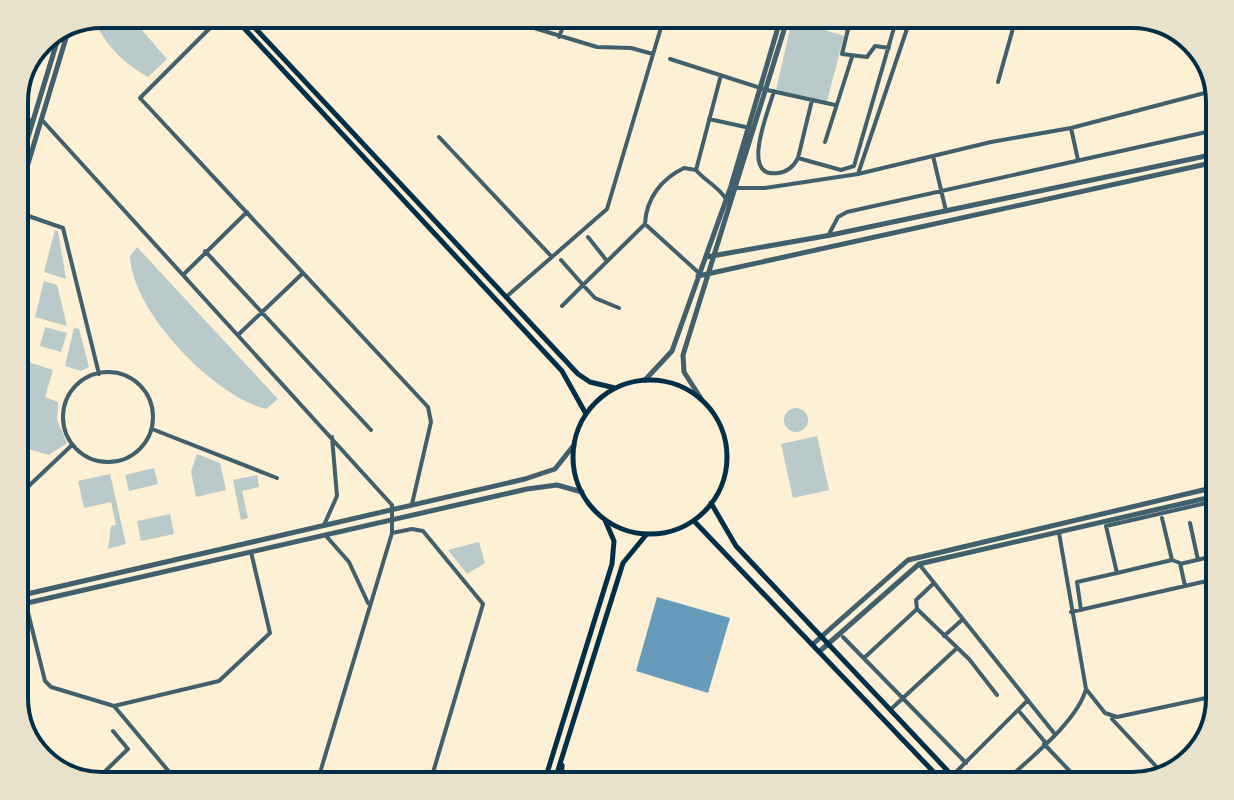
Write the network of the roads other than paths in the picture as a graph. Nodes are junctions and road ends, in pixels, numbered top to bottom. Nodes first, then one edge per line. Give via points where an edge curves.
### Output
1 (210, 28) edge
2 (244, 28) edge
3 (255, 28) edge
4 (531, 28) edge
5 (563, 28) edge
6 (661, 28) edge
7 (779, 28) edge
8 (784, 28) edge
9 (845, 28) edge
10 (894, 28) edge
11 (907, 28) edge
12 (1013, 28) edge
13 (848, 29) joint
14 (559, 37) junction
15 (66, 38) edge
16 (56, 44) edge
17 (889, 48) junction
18 (653, 54) junction
19 (852, 57) junction
20 (670, 59) dead end
21 (721, 75) junction
22 (998, 82) dead end
23 (764, 89) junction
24 (774, 91) junction
25 (1205, 93) edge
26 (812, 100) junction
27 (835, 105) junction
28 (41, 119) junction
29 (709, 119) junction
30 (33, 121) junction
31 (28, 122) edge
32 (1071, 128) junction
33 (752, 129) junction
34 (1206, 132) edge
35 (28, 137) edge
36 (439, 137) dead end
37 (825, 142) dead end
38 (933, 156) junction
39 (1206, 156) edge
40 (798, 158) junction
41 (1078, 160) junction
42 (28, 163) edge
43 (1206, 164) edge
44 (696, 170) junction
45 (858, 174) junction
46 (738, 188) junction
47 (941, 190) junction
48 (729, 201) junction
49 (946, 211) junction
50 (247, 212) junction
51 (28, 215) edge
52 (645, 224) junction
53 (828, 236) junction
54 (588, 237) dead end
55 (205, 251) junction
56 (716, 255) junction
57 (552, 257) junction
58 (706, 257) junction
59 (561, 260) dead end
60 (607, 261) junction
61 (185, 273) junction
62 (303, 273) junction
63 (698, 274) junction
64 (710, 275) junction
65 (583, 285) junction
66 (506, 297) junction
67 (562, 306) dead end
68 (619, 308) dead end
69 (261, 313) junction
70 (239, 334) junction
71 (99, 374) junction
72 (645, 380) junction
73 (615, 388) junction
74 (702, 400) junction
75 (586, 414) junction
76 (152, 429) junction
77 (371, 430) dead end
78 (332, 436) junction
79 (72, 445) junction
80 (574, 445) junction
81 (277, 478) dead end
82 (525, 479) junction
83 (28, 487) edge
84 (527, 489) junction
85 (1206, 489) edge
86 (582, 492) junction
87 (1206, 498) edge
88 (711, 503) junction
89 (1206, 503) edge
90 (412, 504) junction
91 (394, 514) junction
92 (1162, 518) dead end
93 (605, 519) junction
94 (694, 521) junction
95 (1190, 523) dead end
96 (323, 527) junction
97 (392, 533) junction
98 (1059, 533) junction
99 (647, 534) junction
100 (327, 537) junction
101 (251, 552) junction
102 (1206, 558) edge
103 (1172, 560) junction
104 (1198, 560) junction
105 (919, 564) junction
106 (1180, 564) junction
107 (1117, 573) junction
108 (1206, 581) edge
109 (934, 583) junction
110 (1185, 586) junction
111 (28, 594) edge
112 (28, 603) edge
113 (369, 606) junction
114 (917, 609) junction
115 (1081, 610) junction
116 (28, 611) edge
117 (1071, 612) junction
118 (963, 619) junction
119 (821, 636) junction
120 (944, 636) junction
121 (843, 637) dead end
122 (813, 644) junction
123 (828, 644) junction
124 (957, 648) junction
125 (820, 651) junction
126 (864, 658) junction
127 (1086, 689) junction
128 (997, 695) dead end
129 (903, 697) junction
130 (1206, 698) edge
131 (1028, 700) junction
132 (114, 706) junction
133 (890, 710) junction
134 (1018, 710) junction
135 (1110, 717) junction
136 (113, 731) dead end
137 (1054, 733) junction
138 (1045, 743) junction
139 (561, 760) junction
140 (966, 763) junction
141 (1157, 767) edge
142 (104, 772) edge
143 (169, 772) edge
144 (320, 772) edge
145 (433, 772) edge
146 (547, 772) edge
147 (557, 772) edge
148 (561, 772) edge
149 (934, 772) edge
150 (948, 772) edge
151 (956, 772) edge
152 (1015, 772) edge
153 (1071, 772) edge

1 - 50 street via 140,98
2 - 75 main road via 562,371
3 - 66 main road
4 - 14 street
5 - 14 street
6 - 18 street
7 - 23 street
8 - 23 street
9 - 13 street
10 - 17 street
11 - 45 street
12 - 22 street
13 - 19 street via 842,54
14 - 18 street
15 - 28 street
16 - 30 street
17 - 19 street via 875,46 867,57
17 - 40 street via 854,166 841,170
18 - 57 street via 607,209
19 - 27 street
20 - 21 street
21 - 23 street
21 - 29 street
23 - 24 street
23 - 33 street
24 - 26 street
24 - 40 street via 758,165 776,174
25 - 32 street
26 - 27 street
26 - 40 street
27 - 37 street
28 - 30 street
28 - 42 street
28 - 61 street
29 - 33 street
29 - 44 street
30 - 31 street
30 - 35 street
32 - 38 street
32 - 41 street
33 - 46 street
33 - 48 street
34 - 41 street
36 - 57 street
38 - 45 street
38 - 47 street
39 - 49 street
41 - 47 street
43 - 64 street
44 - 48 street
44 - 52 street via 684,168 662,184 646,209
45 - 46 street
46 - 48 street
47 - 49 street
47 - 53 street via 847,212
48 - 56 street
48 - 58 street
49 - 53 street
50 - 55 street
50 - 62 street
51 - 71 street via 63,228
52 - 60 street
52 - 63 street
53 - 56 street
54 - 60 street
55 - 61 street
55 - 69 street
56 - 58 street
56 - 64 street
57 - 66 street
58 - 63 street
59 - 65 street
60 - 65 street
61 - 70 street
62 - 69 street
62 - 90 street via 428,407 431,422
63 - 64 street
63 - 72 street via 672,351
64 - 74 street via 683,355 684,372
65 - 67 street
65 - 68 street via 595,298
66 - 73 main road via 578,374
69 - 70 street
69 - 77 street
70 - 78 street
71 - 76 street via 119,374 142,388 152,407
71 - 79 street via 82,381 66,401 65,431
72 - 73 main road
72 - 74 main road via 672,383
73 - 75 main road
74 - 88 main road via 721,428 727,450 722,483
75 - 80 main road
76 - 79 street via 140,450 114,463 90,459
76 - 81 street
78 - 91 street via 388,498
78 - 96 street via 337,496
79 - 83 street
80 - 82 street via 555,469
80 - 86 main road
82 - 84 street
82 - 90 street
84 - 86 street via 557,485
84 - 91 street
85 - 119 street via 908,560
86 - 93 main road
87 - 98 street
88 - 94 main road
88 - 119 main road via 736,546
89 - 107 street via 1106,526
90 - 91 street
91 - 96 street
91 - 97 street
91 - 100 street
92 - 103 street
93 - 99 main road
93 - 146 main road via 614,541 612,564
94 - 99 main road
94 - 122 main road
95 - 104 street
96 - 111 street
97 - 113 street
97 - 145 street via 423,531 483,604
98 - 105 street
98 - 117 street
99 - 139 main road via 623,563
100 - 101 street
100 - 113 street via 349,562
101 - 112 street
101 - 132 street via 270,633 223,679
102 - 104 street
103 - 106 street
103 - 107 street
104 - 106 street
105 - 109 street
105 - 123 street
106 - 110 street
107 - 115 street via 1077,582
108 - 110 street
109 - 114 street via 916,600
109 - 118 street
110 - 115 street
113 - 144 street
114 - 120 street
114 - 126 street
115 - 117 street
116 - 132 street via 45,681
117 - 127 street
118 - 120 street
118 - 131 street
119 - 122 street
119 - 123 main road
120 - 124 street
121 - 126 street
122 - 125 main road
123 - 125 street
123 - 133 main road
124 - 128 street
124 - 129 street
125 - 149 main road
126 - 129 street
127 - 135 street
127 - 137 street via 1082,702
129 - 133 street
129 - 140 street
130 - 135 street
131 - 134 street
131 - 137 street
132 - 143 street
133 - 150 main road
134 - 138 street
134 - 140 street
135 - 141 street
136 - 142 street via 128,749
137 - 138 street
138 - 152 street
138 - 153 street
139 - 147 main road
139 - 148 main road
140 - 151 street

